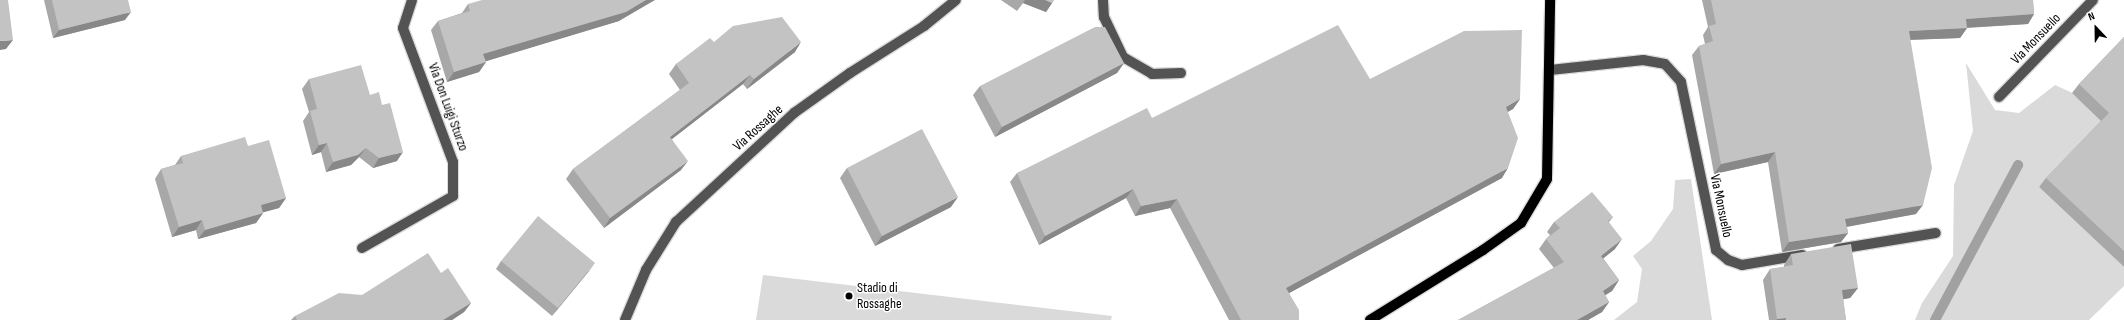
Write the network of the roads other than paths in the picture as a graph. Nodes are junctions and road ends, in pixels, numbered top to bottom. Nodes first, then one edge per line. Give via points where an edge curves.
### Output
1 (412, 0) edge
2 (956, 0) edge
3 (1103, 0) edge
4 (1550, 0) edge
5 (2093, 0) edge
6 (1550, 70) junction
7 (1181, 73) dead end
8 (1999, 97) dead end
9 (1936, 233) dead end
10 (362, 248) dead end
11 (1827, 251) edge
12 (1812, 254) edge
13 (625, 319) edge
14 (1370, 320) edge

1 - 10 street, Via Don Luigi Sturzo via 403,28 453,162 453,196
2 - 13 street, Via Rossaghe via 924,26 850,73 794,113 676,222 646,270
3 - 7 street via 1104,17 1123,57 1152,74
4 - 6 main road
5 - 8 street, Via Monsuello
6 - 12 street, Via Monsuello via 1643,60 1665,64 1681,82 1716,250 1728,260 1742,265
6 - 14 main road via 1547,179 1521,223 1483,250
9 - 11 street

